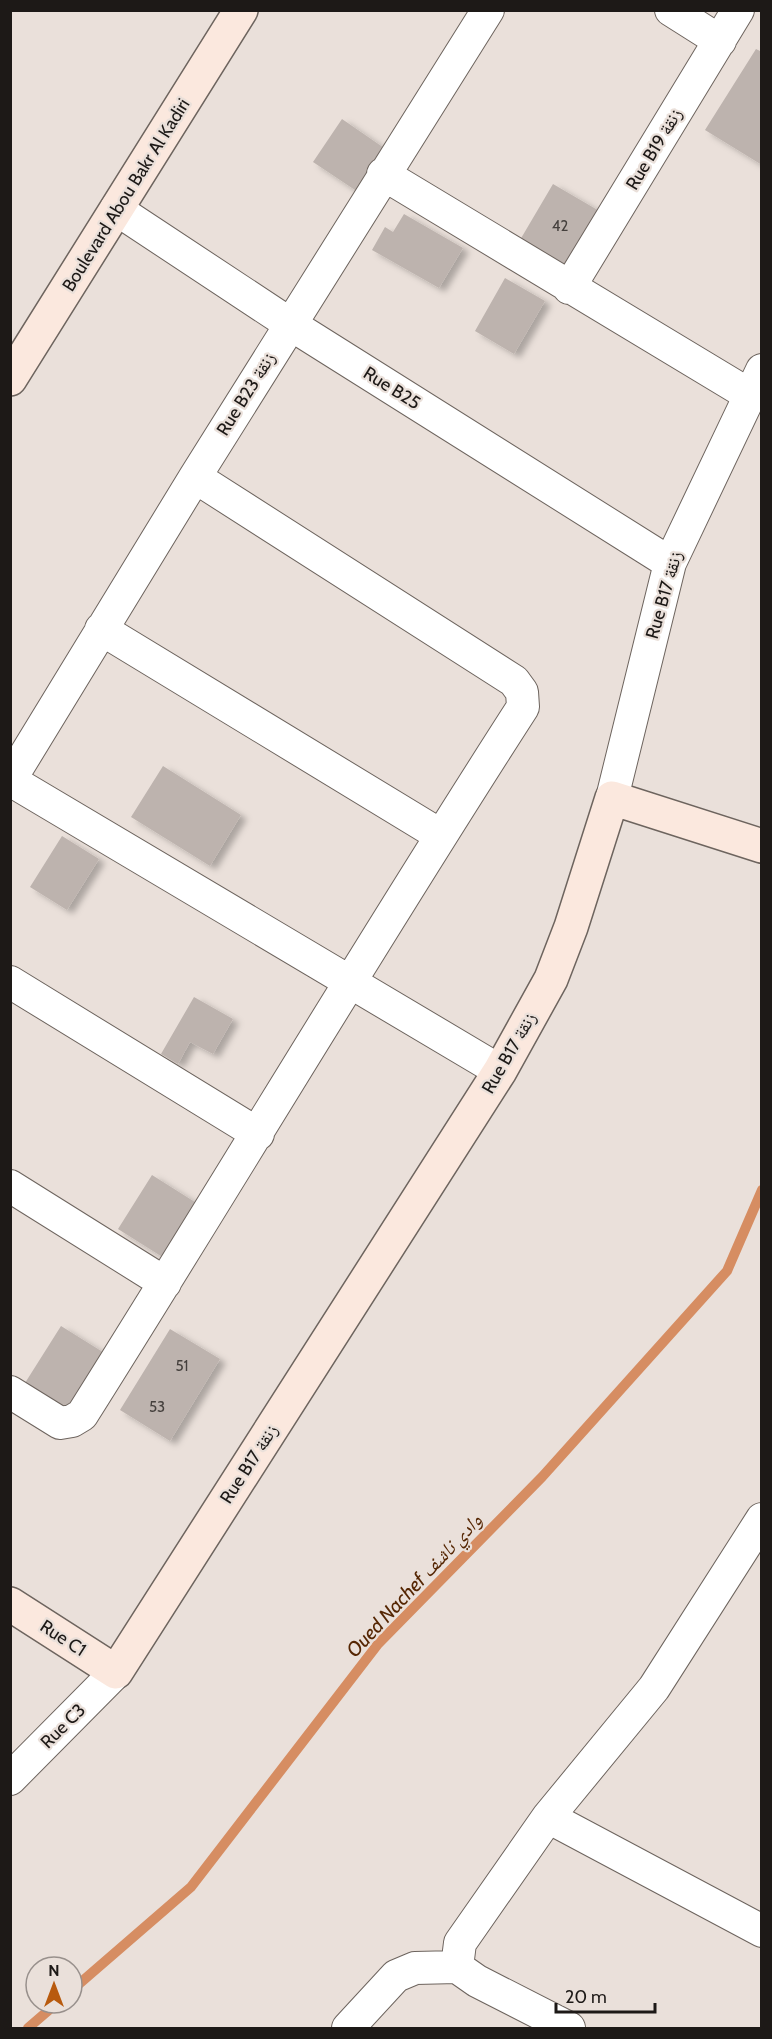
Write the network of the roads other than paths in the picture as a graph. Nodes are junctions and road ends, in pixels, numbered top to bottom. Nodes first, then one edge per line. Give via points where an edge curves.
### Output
1 (241, 10) edge
2 (488, 10) edge
3 (671, 10) edge
4 (738, 10) edge
5 (720, 41) junction
6 (383, 174) junction
7 (116, 209) junction
8 (569, 288) junction
9 (290, 324) junction
10 (10, 379) edge
11 (755, 382) edge
12 (195, 477) junction
13 (670, 563) junction
14 (101, 629) junction
15 (10, 780) edge
16 (612, 798) junction
17 (440, 835) junction
18 (762, 846) edge
19 (10, 982) edge
20 (352, 982) junction
21 (500, 1071) junction
22 (258, 1134) junction
23 (10, 1186) edge
24 (165, 1283) junction
25 (10, 1392) edge
26 (762, 1519) edge
27 (10, 1604) edge
28 (116, 1672) junction
29 (10, 1779) edge
30 (548, 1817) junction
31 (762, 1931) edge
32 (457, 1967) junction
33 (348, 2028) edge
34 (569, 2028) edge

1 - 7 main road, Boulevard Abou Bakr Al Kadiri
2 - 6 street, Rue B23 زنقة
3 - 5 street
4 - 5 street, Rue B19 زنقة
5 - 8 street, Rue B19 زنقة
6 - 8 street
6 - 9 street, Rue B23 زنقة
7 - 9 street, Rue B25
7 - 10 main road, Boulevard Abou Bakr Al Kadiri
8 - 11 street
9 - 12 street, Rue B23 زنقة
9 - 13 street, Rue B25
11 - 13 street, Rue B17 زنقة
12 - 14 street, Rue B23 زنقة
12 - 17 street via 514,681 522,692 523,706
13 - 16 street, Rue B17 زنقة
14 - 15 street, Rue B23 زنقة
14 - 17 street
15 - 20 street
16 - 18 main road
16 - 21 main road, Rue B17 زنقة via 551,979
17 - 20 street
19 - 22 street
20 - 21 street
20 - 22 street
21 - 28 main road, Rue B17 زنقة
22 - 24 street
23 - 24 street
24 - 25 street via 82,1415 60,1423
26 - 30 street via 654,1688
27 - 28 main road, Rue C1
28 - 29 street, Rue C3
30 - 31 street
30 - 32 street via 460,1943
32 - 33 street via 415,1968 396,1976
32 - 34 street via 477,1982

